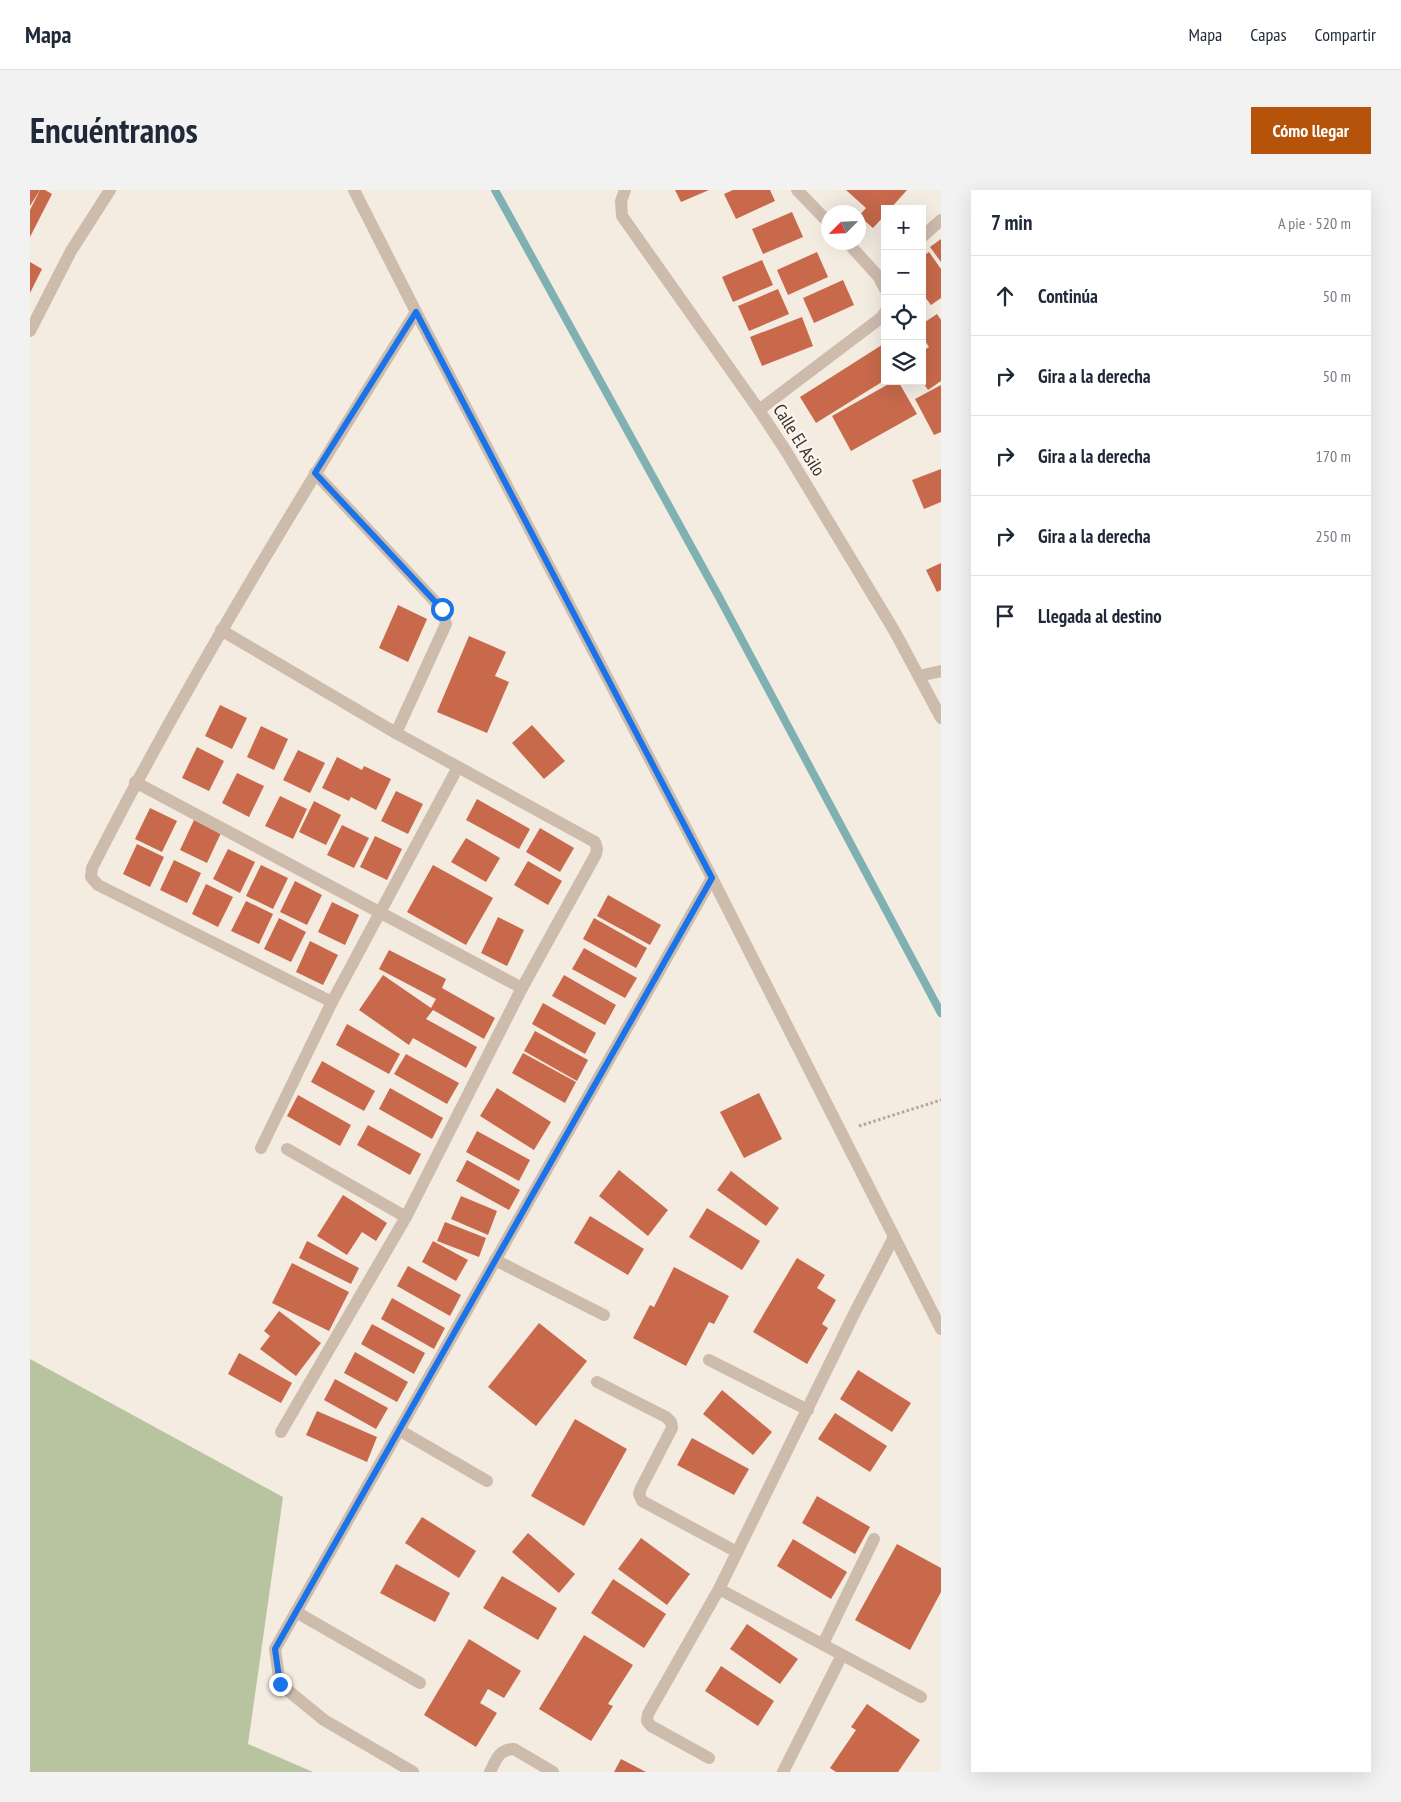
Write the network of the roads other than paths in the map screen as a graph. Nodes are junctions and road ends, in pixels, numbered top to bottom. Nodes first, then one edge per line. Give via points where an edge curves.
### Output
1 (110, 190) edge
2 (354, 190) edge
3 (612, 190) edge
4 (797, 190) edge
5 (623, 196) edge
6 (821, 215) edge
7 (941, 220) edge
8 (926, 233) edge
9 (856, 250) edge
10 (881, 273) edge
11 (416, 312) junction
12 (881, 318) edge
13 (30, 331) edge
14 (759, 410) junction
15 (315, 473) junction
16 (221, 630) junction
17 (941, 671) edge
18 (919, 676) junction
19 (941, 718) edge
20 (396, 733) junction
21 (458, 767) junction
22 (136, 782) junction
23 (712, 878) junction
24 (380, 912) junction
25 (522, 988) junction
26 (332, 1002) junction
27 (261, 1148) dead end
28 (287, 1149) dead end
29 (406, 1217) junction
30 (894, 1237) junction
31 (495, 1260) junction
32 (604, 1315) dead end
33 (941, 1329) edge
34 (709, 1360) dead end
35 (597, 1382) dead end
36 (808, 1410) junction
37 (399, 1430) junction
38 (281, 1432) dead end
39 (487, 1481) dead end
40 (874, 1538) dead end
41 (737, 1552) junction
42 (719, 1589) junction
43 (296, 1612) junction
44 (823, 1644) junction
45 (842, 1655) junction
46 (420, 1683) dead end
47 (921, 1697) dead end
48 (709, 1758) dead end
49 (413, 1772) edge
50 (490, 1772) edge
51 (553, 1772) edge
52 (783, 1772) edge

1 - 13 street via 71,251
2 - 11 street
3 - 5 street
4 - 6 street
5 - 14 street, Calle El Asilo via 622,216
7 - 8 street
9 - 10 street
11 - 15 street
11 - 23 street
12 - 14 street
14 - 18 street, Calle El Asilo
15 - 16 street
15 - 20 street via 442,609 445,617 446,624
16 - 20 street
16 - 22 street
17 - 18 street
18 - 19 street, Calle El Asilo
20 - 21 street
21 - 24 street
21 - 25 street via 595,842 598,848
22 - 24 street
22 - 26 street via 92,868 92,877 98,885
23 - 30 street
23 - 31 street
24 - 25 street
24 - 26 street
25 - 29 street
26 - 27 street
28 - 29 street
29 - 38 street
30 - 33 street
30 - 36 street
31 - 32 street
31 - 37 street
34 - 36 street
35 - 41 street via 671,1422 672,1428 641,1488 642,1501
36 - 41 street
37 - 39 street
37 - 43 street
40 - 44 street
41 - 42 street
42 - 44 street
42 - 48 street via 647,1721
43 - 46 street
43 - 49 street via 275,1649 280,1684 324,1720
44 - 45 street
45 - 47 street
45 - 52 street
50 - 51 street via 499,1754 507,1749 514,1749

